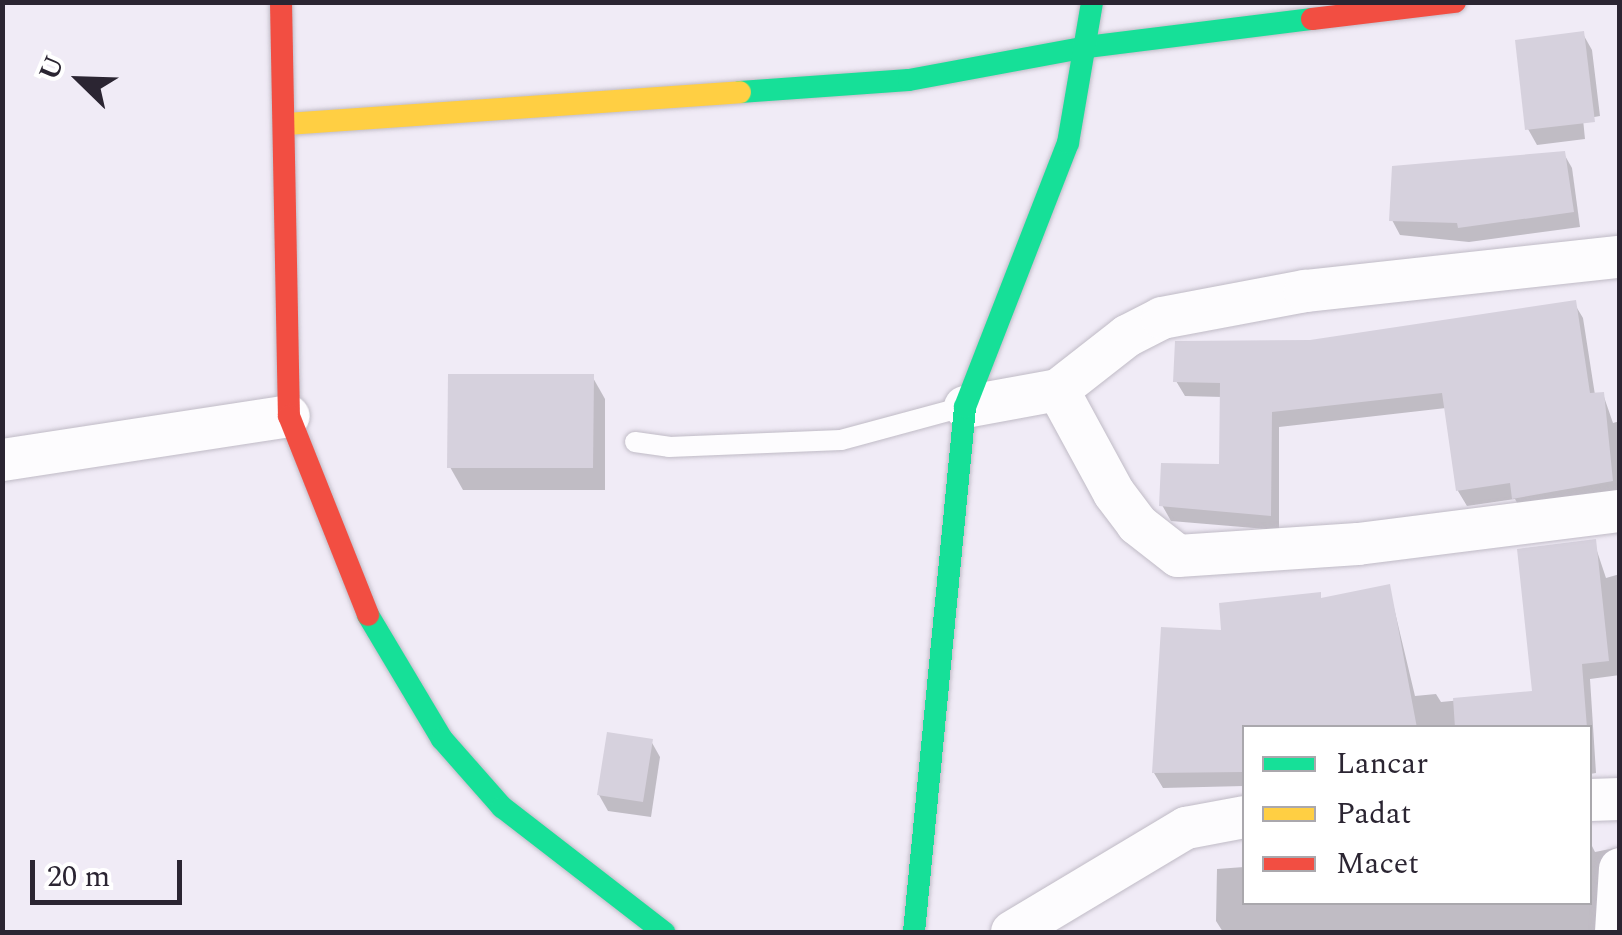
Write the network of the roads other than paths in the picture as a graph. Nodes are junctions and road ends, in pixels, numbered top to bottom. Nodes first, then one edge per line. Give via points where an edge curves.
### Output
1 (281, 2) edge
2 (1092, 2) edge
3 (1455, 2) edge
4 (1087, 47) junction
5 (287, 124) junction
6 (1620, 257) edge
7 (1058, 390) junction
8 (965, 407) junction
9 (289, 416) junction
10 (636, 442) dead end
11 (2, 460) edge
12 (1620, 511) edge
13 (1620, 799) edge
14 (1592, 800) edge
15 (1242, 818) edge
16 (1620, 869) edge
17 (664, 932) edge
18 (914, 932) edge
19 (1012, 932) edge
20 (1616, 932) edge

1 - 5 street
2 - 4 street
3 - 4 street
4 - 5 street via 870,84
4 - 8 street via 1068,143
5 - 9 street
6 - 7 street via 1306,291 1162,318 1126,336
7 - 8 street
7 - 12 street via 1114,493 1137,524 1178,556 1358,544
8 - 10 lane via 841,440 669,448
8 - 18 street
9 - 11 street
9 - 17 street via 380,642 442,739 502,807
13 - 14 street
15 - 19 street via 1186,828
16 - 20 street

